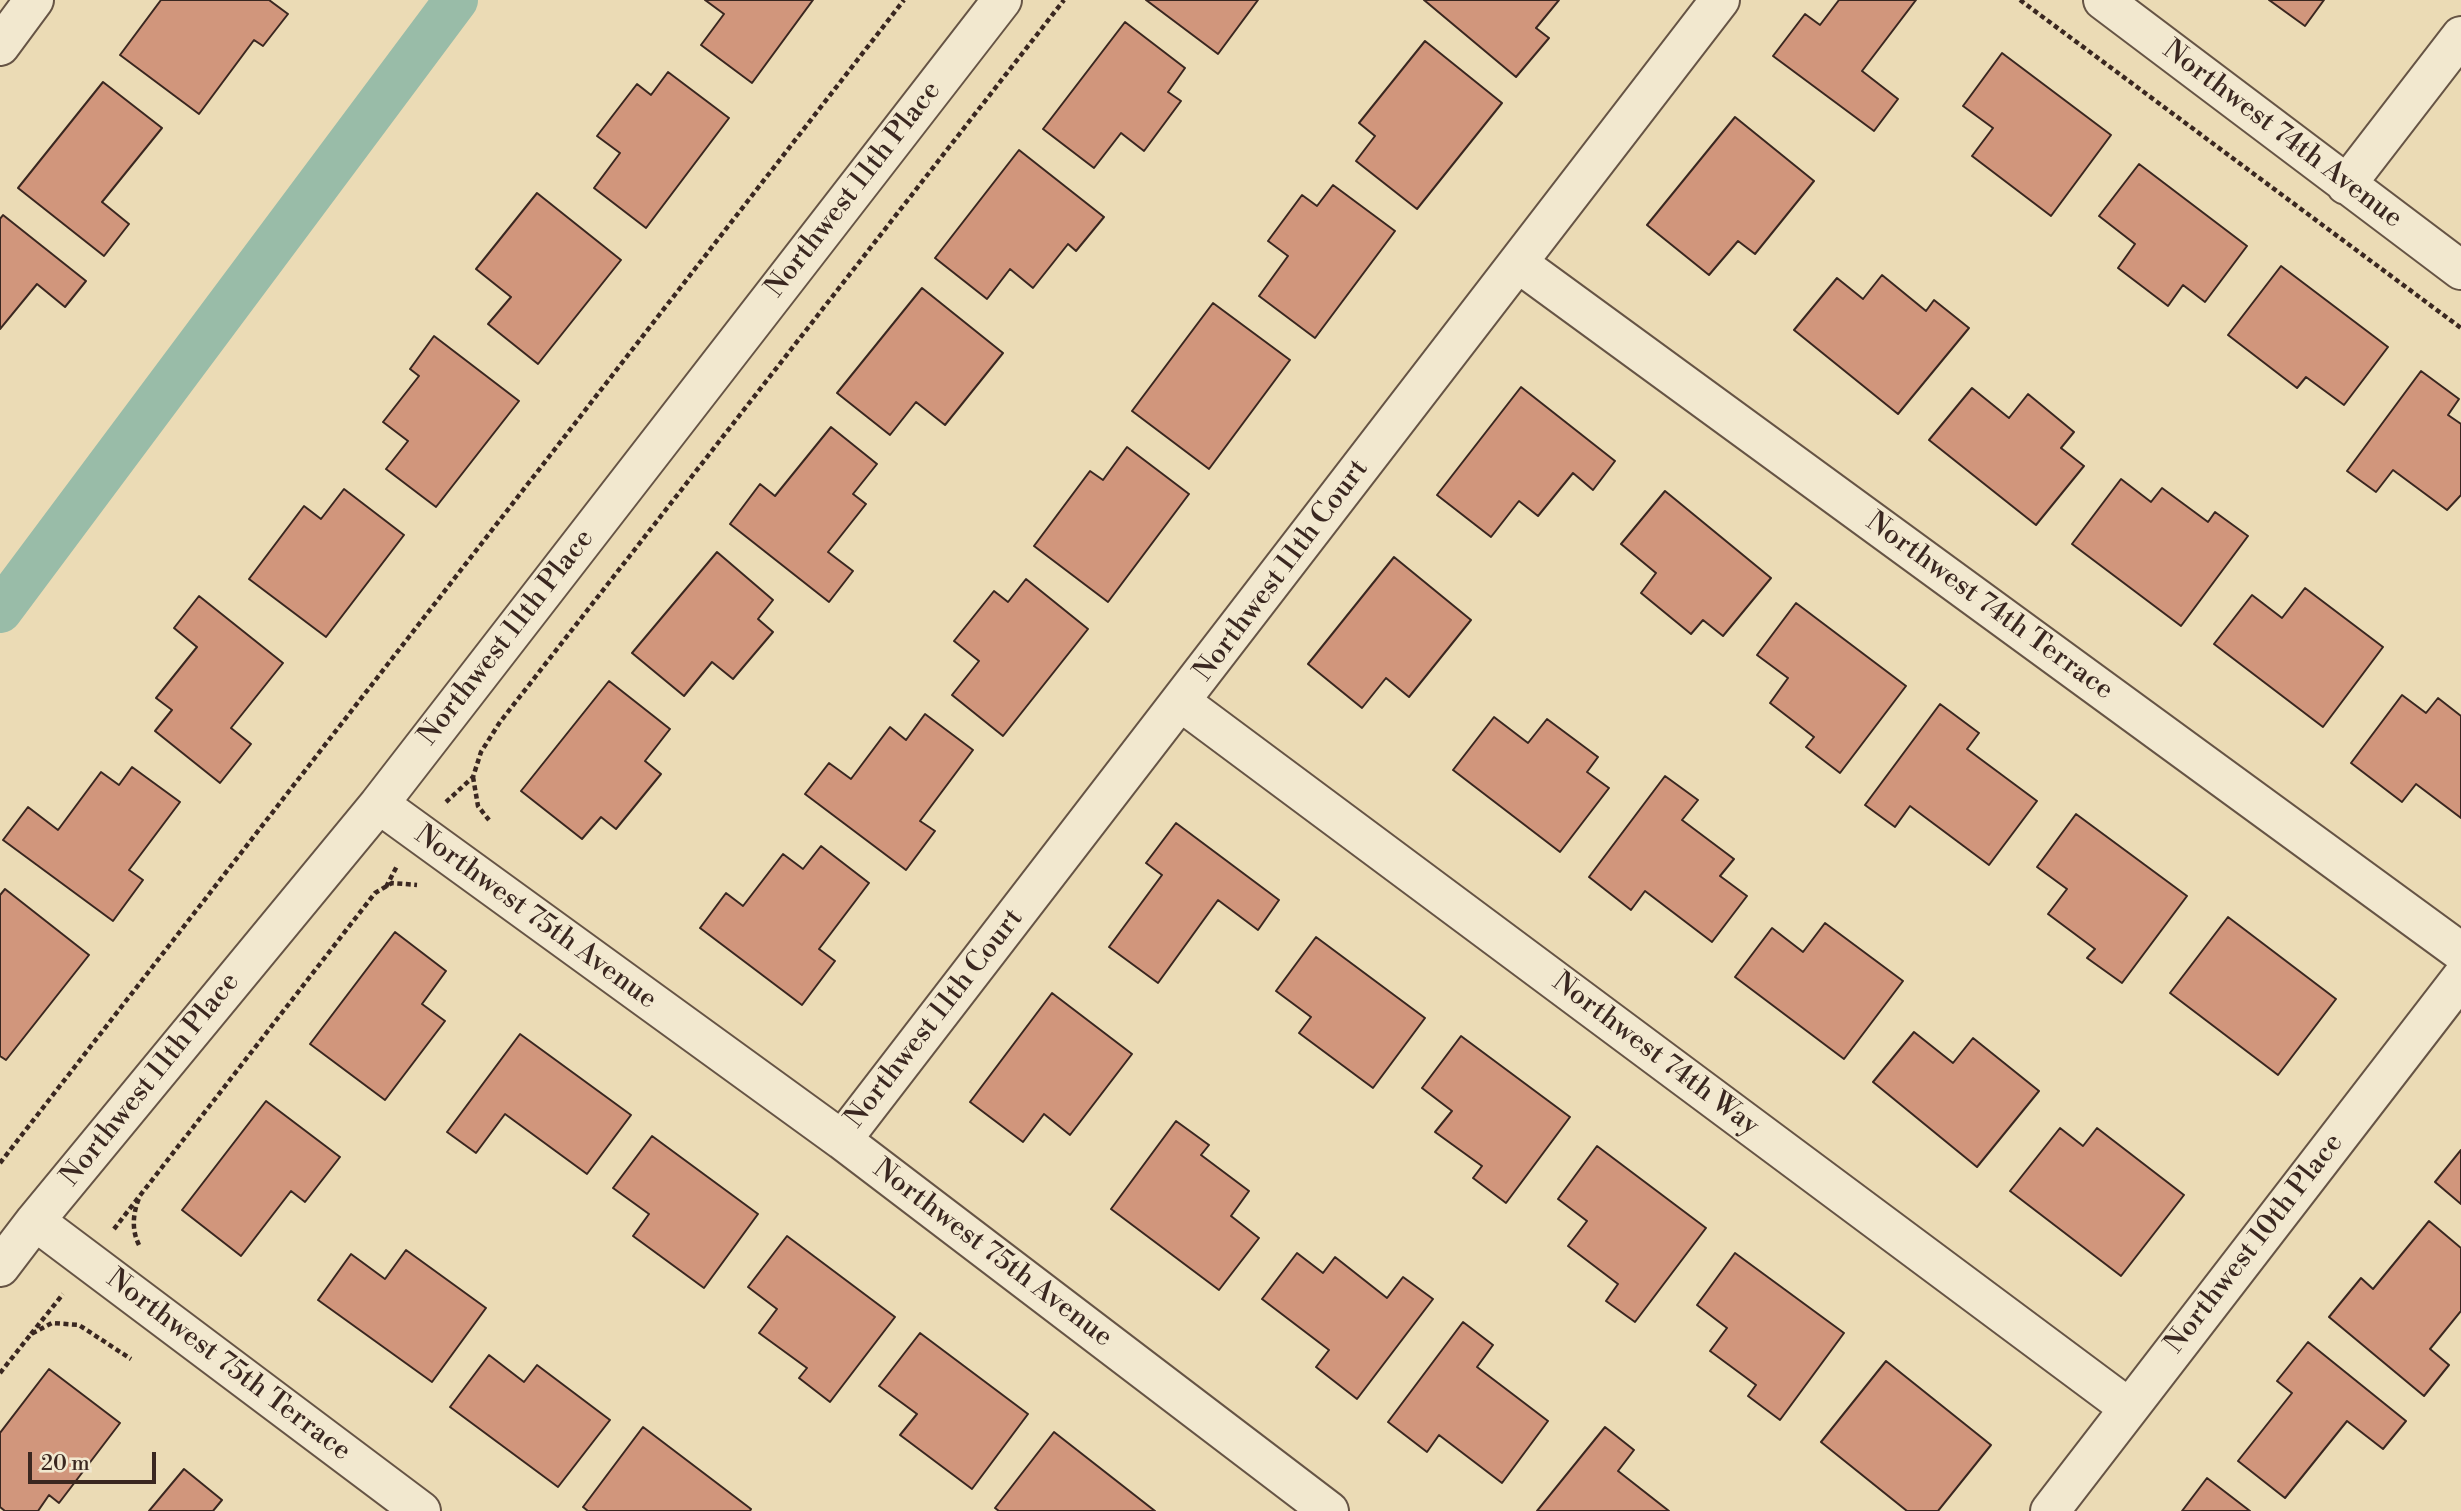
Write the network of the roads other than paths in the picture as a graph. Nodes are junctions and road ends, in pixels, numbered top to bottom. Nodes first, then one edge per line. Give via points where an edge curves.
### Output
1 (34, 0) edge
2 (1002, 0) edge
3 (1720, 0) edge
4 (2103, 0) edge
5 (2461, 36) edge
6 (0, 46) edge
7 (2346, 185) junction
8 (1518, 262) junction
9 (2461, 270) edge
10 (1181, 702) junction
11 (379, 804) junction
12 (2461, 952) edge
13 (2461, 978) edge
14 (842, 1140) junction
15 (35, 1221) junction
16 (0, 1267) edge
17 (2129, 1408) junction
18 (421, 1511) edge
19 (1329, 1511) edge
20 (2050, 1511) edge

1 - 6 street
2 - 11 street, Northwest 11th Place
3 - 8 street, Northwest 11th Court
4 - 7 street, Northwest 74th Avenue
5 - 7 street
7 - 9 street, Northwest 74th Avenue
8 - 10 street, Northwest 11th Court
8 - 12 street, Northwest 74th Terrace
10 - 14 street, Northwest 11th Court
10 - 17 street, Northwest 74th Way
11 - 14 street, Northwest 75th Avenue
11 - 15 street, Northwest 11th Place
13 - 17 street, Northwest 10th Place
14 - 19 street, Northwest 75th Avenue
15 - 16 street, Northwest 11th Place
15 - 18 street, Northwest 75th Terrace
17 - 20 street, Northwest 10th Place

